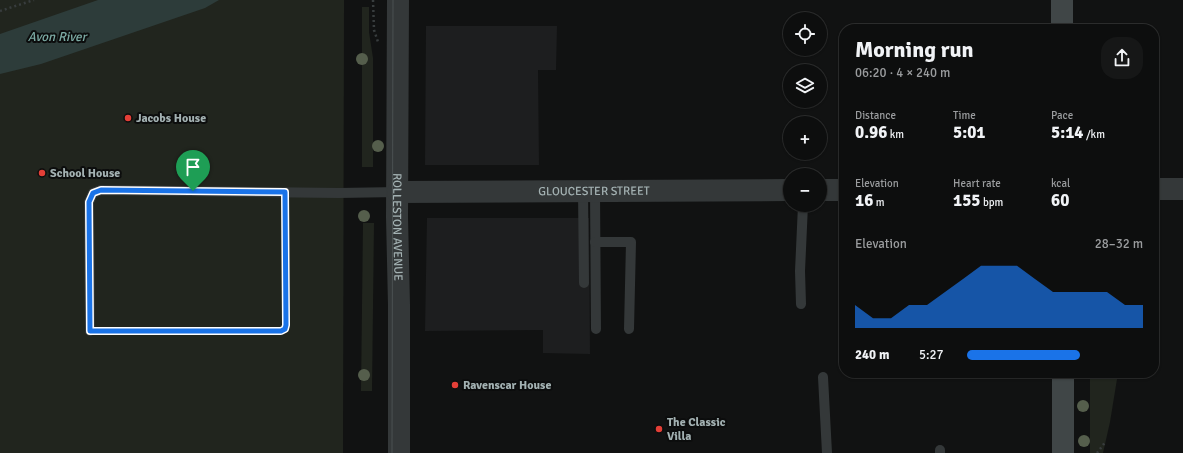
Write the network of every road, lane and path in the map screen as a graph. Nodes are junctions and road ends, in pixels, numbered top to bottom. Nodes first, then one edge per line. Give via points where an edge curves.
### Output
1 (34, 0) edge
2 (398, 0) edge
3 (1062, 0) edge
4 (0, 11) edge
5 (1062, 24) edge
6 (1159, 189) edge
7 (1183, 189) edge
8 (783, 190) edge
9 (827, 190) edge
10 (839, 190) edge
11 (589, 191) junction
12 (285, 192) junction
13 (398, 192) junction
14 (803, 212) edge
15 (595, 242) junction
16 (584, 283) dead end
17 (801, 304) dead end
18 (596, 329) dead end
19 (629, 329) dead end
20 (90, 331) joint
21 (823, 376) dead end
22 (1062, 378) edge
23 (1106, 441) dead end
24 (399, 453) edge
25 (826, 453) edge
26 (1063, 453) edge
27 (1097, 453) edge

1 - 4 path
2 - 13 street, ROLLESTON AVENUE
3 - 5 main road
6 - 7 street
8 - 11 street, GLOUCESTER STREET
9 - 10 street
11 - 13 street, GLOUCESTER STREET
11 - 15 lane
11 - 16 lane
12 - 13 lane
12 - 20 lane via 101,190 93,193 89,202
12 - 20 path via 285,329
13 - 24 street, ROLLESTON AVENUE
14 - 17 lane
15 - 18 lane
15 - 19 lane via 631,242
21 - 25 lane
22 - 26 main road
23 - 27 path

